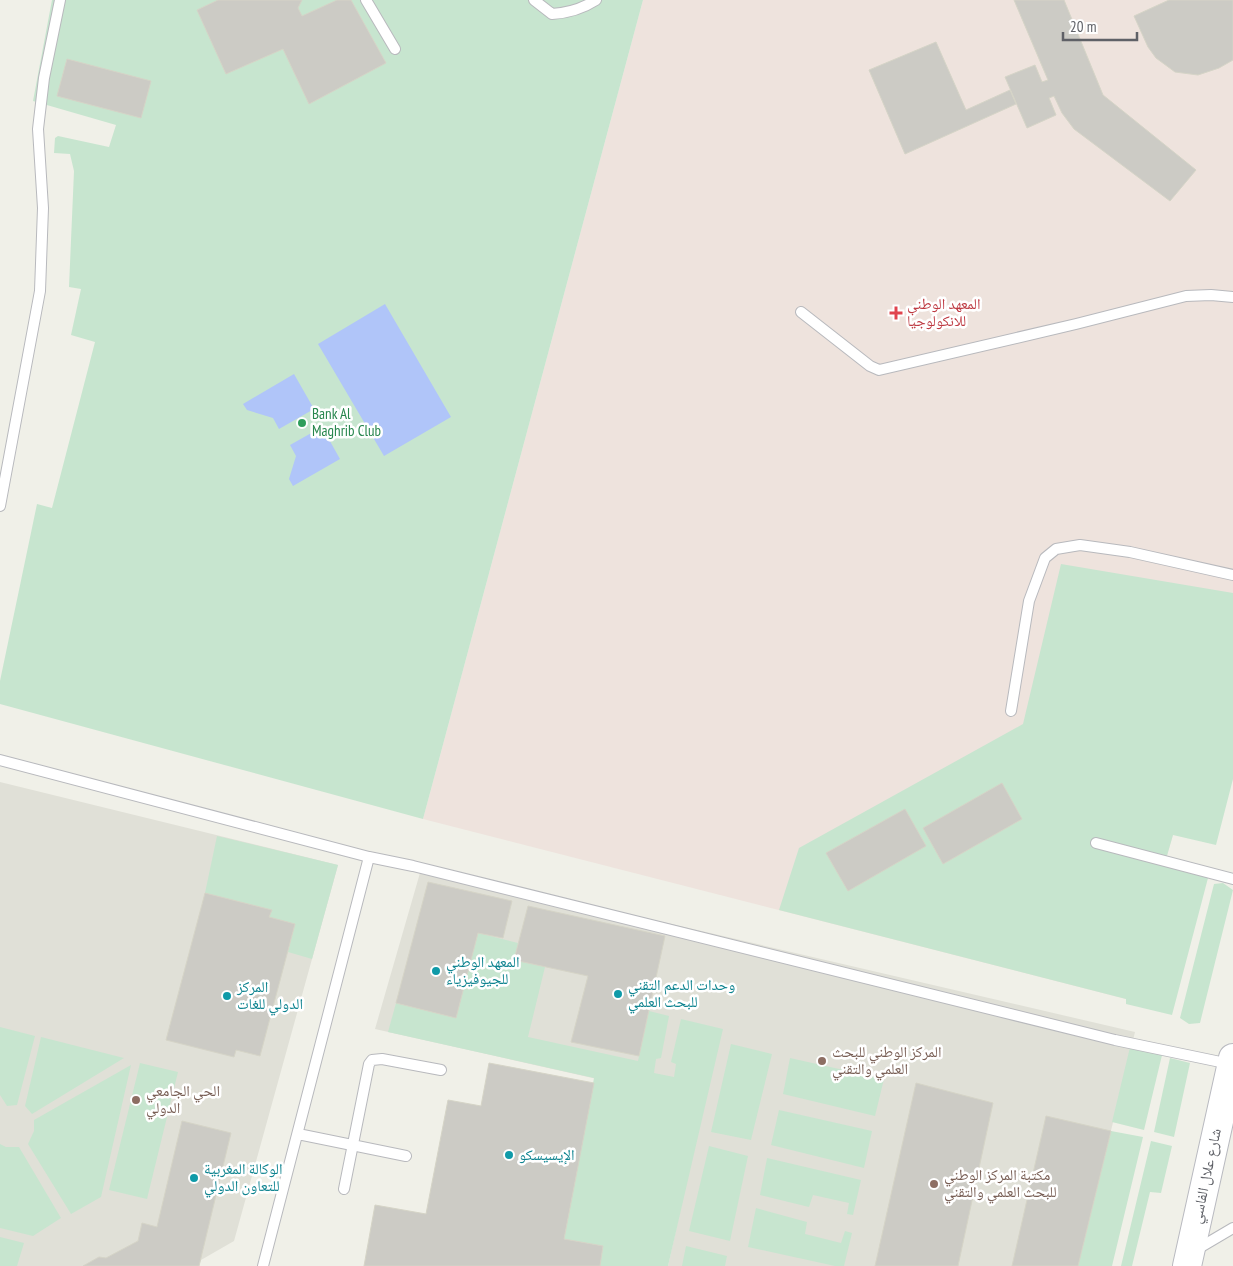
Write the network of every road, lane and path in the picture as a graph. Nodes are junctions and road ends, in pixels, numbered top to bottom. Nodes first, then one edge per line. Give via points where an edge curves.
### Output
1 (60, 0) edge
2 (366, 0) edge
3 (534, 0) edge
4 (596, 0) edge
5 (395, 49) dead end
6 (1233, 297) edge
7 (801, 312) dead end
8 (0, 506) edge
9 (1233, 575) edge
10 (1011, 711) dead end
11 (0, 760) edge
12 (1096, 843) dead end
13 (368, 857) junction
14 (1233, 880) edge
15 (1232, 1061) edge
16 (441, 1070) dead end
17 (298, 1134) junction
18 (354, 1144) junction
19 (406, 1156) dead end
20 (344, 1189) dead end
21 (1233, 1228) edge
22 (1188, 1260) edge
23 (263, 1266) edge

1 - 8 lane via 44,78 38,129 43,208 40,291
2 - 5 lane
3 - 4 lane via 552,14 566,13
6 - 7 lane via 1186,296 879,370
9 - 10 lane via 1130,552 1080,545 1056,549 1046,558 1029,601
11 - 13 lane
12 - 14 lane
13 - 15 lane via 1115,1040
13 - 17 lane
15 - 22 street, شارع علال الفاسي
16 - 18 lane via 372,1060 367,1069
17 - 18 lane
17 - 23 lane
18 - 19 lane
18 - 20 lane
21 - 22 lane

